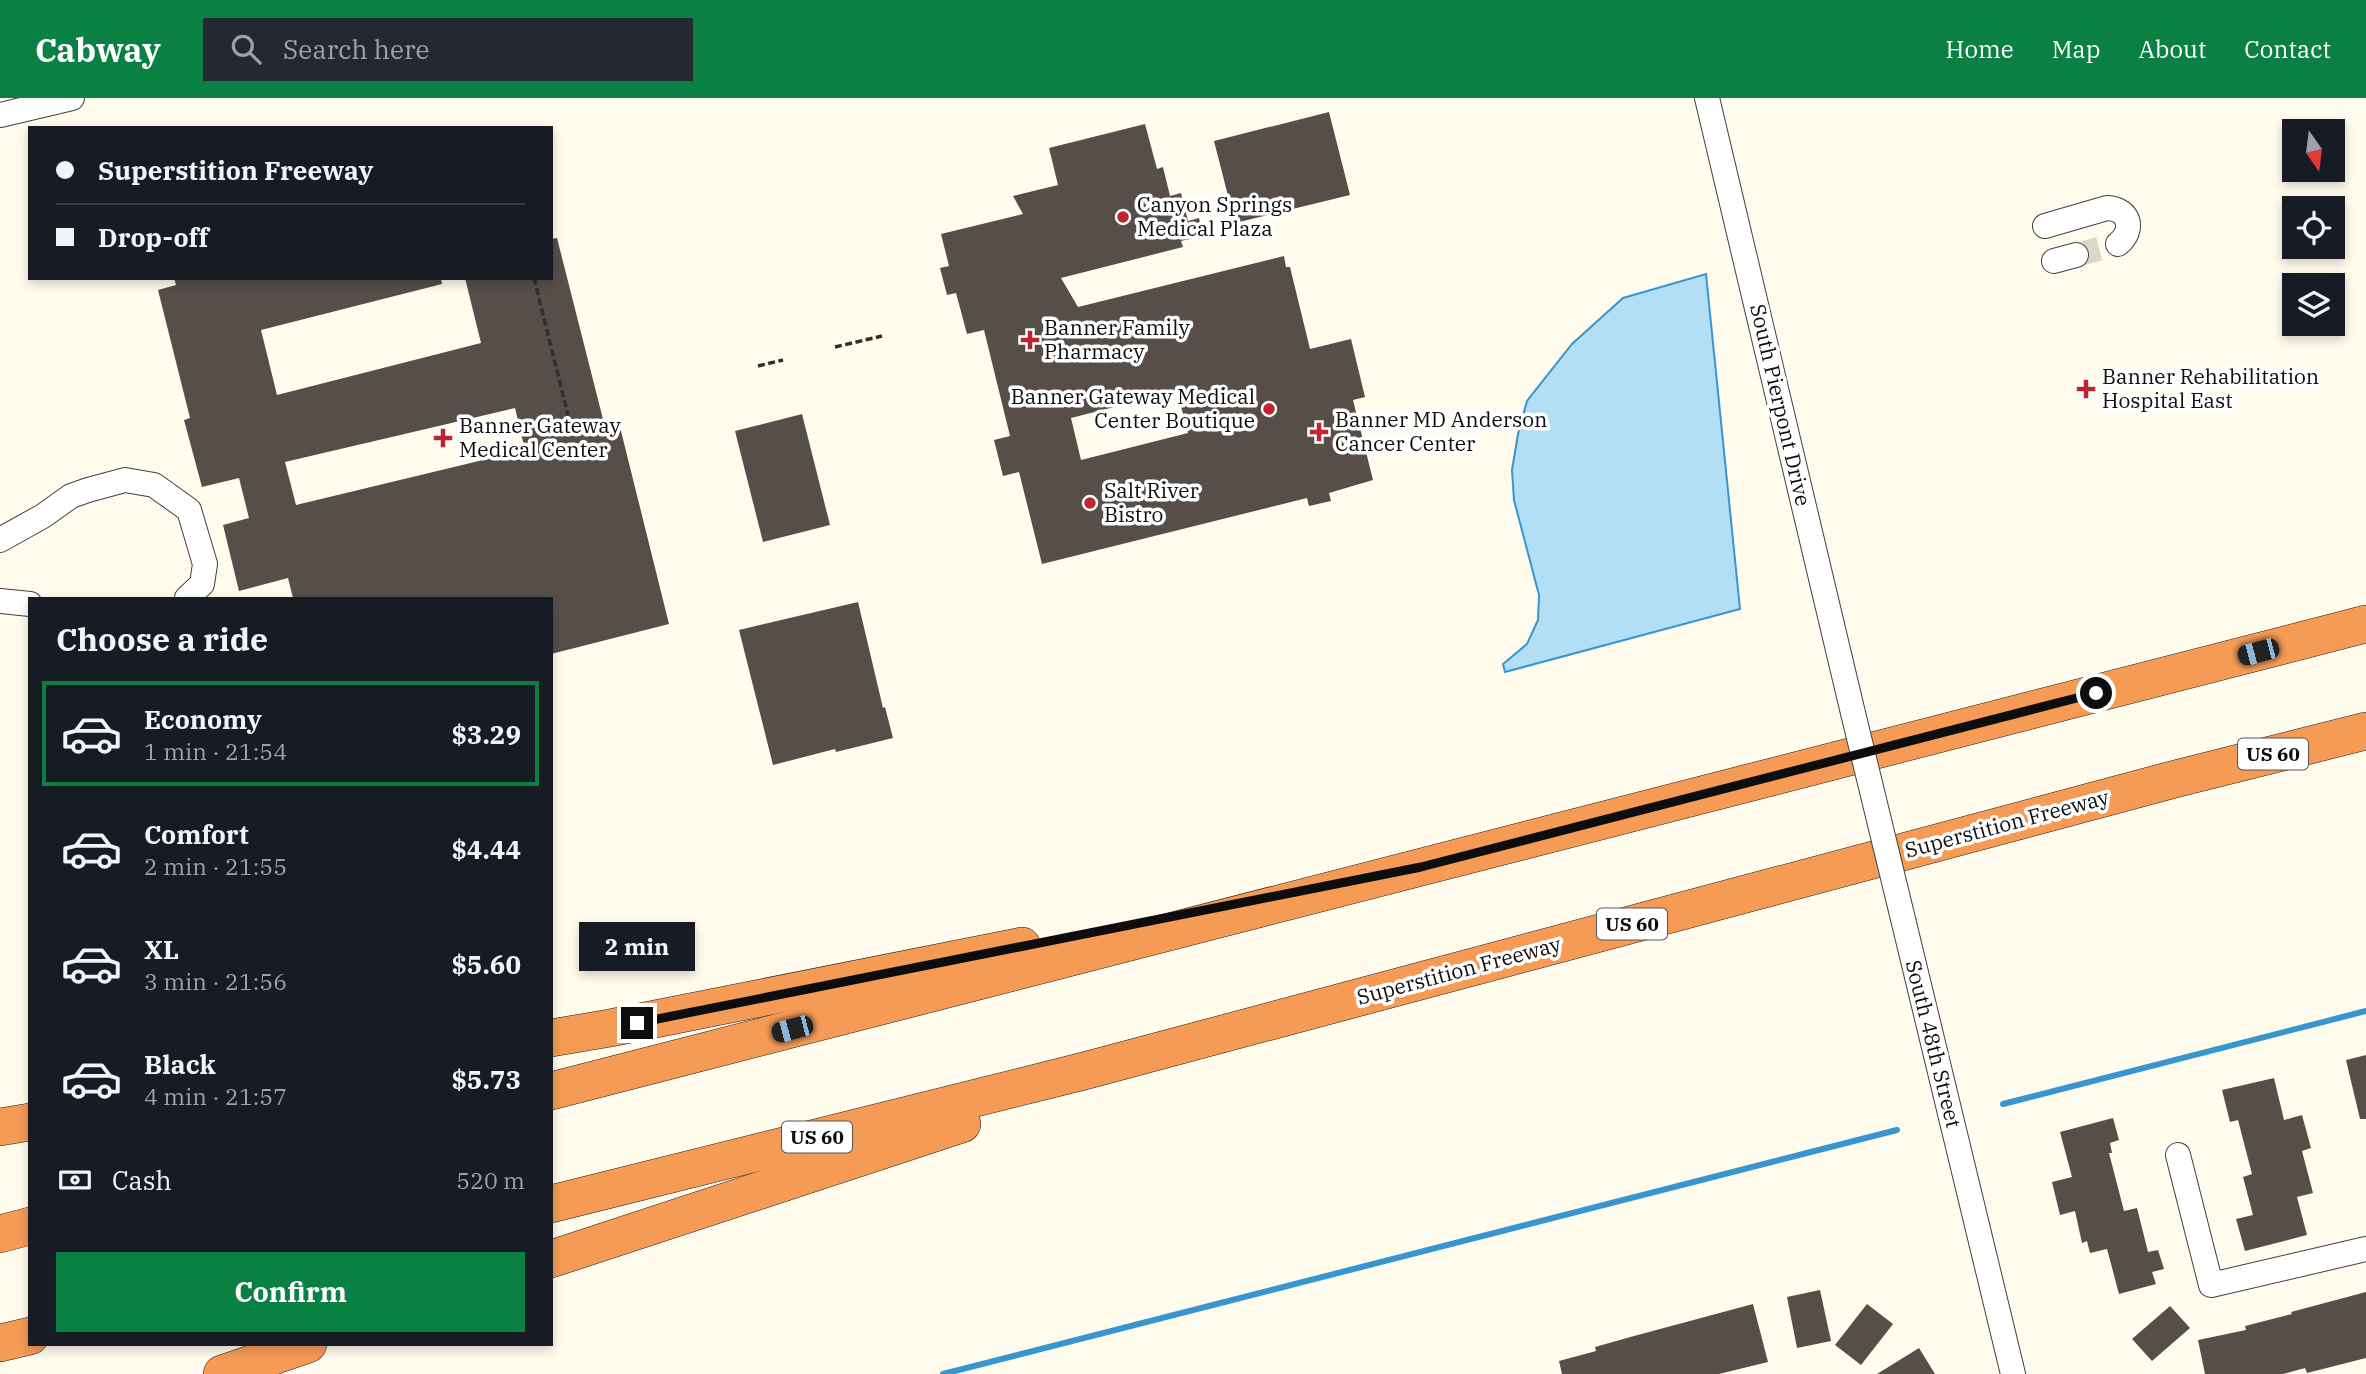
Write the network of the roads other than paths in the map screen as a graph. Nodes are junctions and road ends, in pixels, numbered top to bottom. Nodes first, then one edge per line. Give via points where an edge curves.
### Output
1 (72, 98) edge
2 (1707, 98) edge
3 (0, 115) edge
4 (2046, 226) dead end
5 (2118, 244) dead end
6 (0, 540) edge
7 (188, 597) edge
8 (0, 601) edge
9 (28, 604) edge
10 (2366, 624) edge
11 (1853, 713) joint
12 (2366, 730) edge
13 (2366, 740) edge
14 (2179, 778) junction
15 (1421, 867) junction
16 (553, 1038) edge
17 (1084, 1071) junction
18 (553, 1090) edge
19 (28, 1122) edge
20 (0, 1127) edge
21 (2178, 1155) dead end
22 (553, 1204) edge
23 (28, 1227) edge
24 (0, 1234) edge
25 (2366, 1249) edge
26 (553, 1258) edge
27 (28, 1336) edge
28 (0, 1343) edge
29 (302, 1346) edge
30 (222, 1374) edge
31 (2013, 1374) edge

1 - 3 street
2 - 11 street, South Pierpont Drive
4 - 5 street via 2116,208 2129,223 2129,233
6 - 7 street via 88,489 125,480 154,485 189,510 205,564 202,584
8 - 9 street
10 - 15 highway
11 - 31 street, South 48th Street, bridge
12 - 14 highway, Superstition Freeway / US 60
13 - 14 highway
14 - 17 highway, Superstition Freeway / US 60
15 - 16 highway
15 - 18 highway
17 - 22 highway, Superstition Freeway / US 60
17 - 26 highway via 1046,1096
19 - 20 highway
21 - 25 street via 2211,1285
23 - 24 highway
27 - 28 highway
29 - 30 highway

